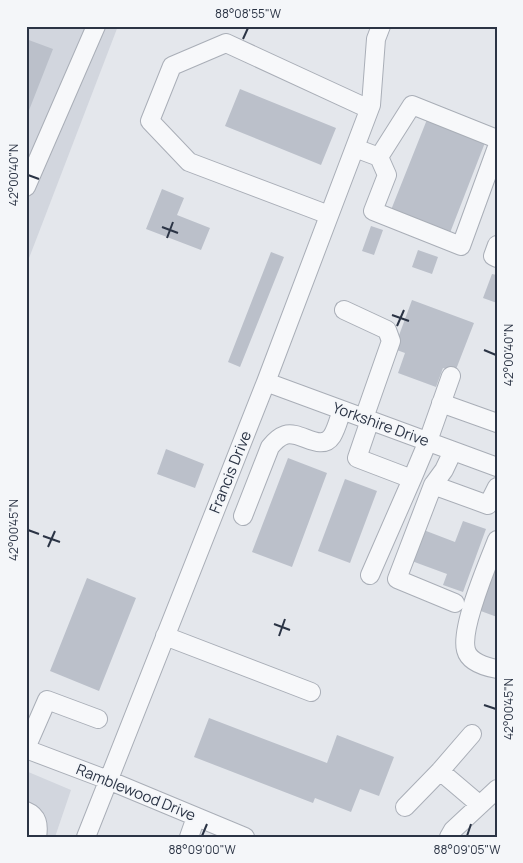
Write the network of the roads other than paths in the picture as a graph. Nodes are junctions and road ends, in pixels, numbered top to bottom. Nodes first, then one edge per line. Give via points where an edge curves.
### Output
1 (96, 26) edge
2 (381, 26) edge
3 (370, 107) junction
4 (497, 139) edge
5 (497, 147) edge
6 (355, 148) junction
7 (379, 158) junction
8 (26, 187) edge
9 (329, 216) junction
10 (497, 246) edge
11 (497, 258) edge
12 (344, 310) dead end
13 (452, 376) dead end
14 (266, 382) junction
15 (441, 403) junction
16 (342, 410) junction
17 (367, 419) junction
18 (497, 423) edge
19 (428, 441) junction
20 (453, 451) junction
21 (497, 467) edge
22 (412, 479) junction
23 (433, 485) junction
24 (497, 487) edge
25 (224, 488) junction
26 (250, 499) junction
27 (243, 516) dead end
28 (497, 540) edge
29 (370, 576) dead end
30 (455, 603) dead end
31 (165, 636) junction
32 (497, 669) edge
33 (311, 692) dead end
34 (98, 719) dead end
35 (472, 734) dead end
36 (26, 749) edge
37 (440, 771) junction
38 (108, 780) junction
39 (497, 789) edge
40 (480, 805) junction
41 (405, 807) dead end
42 (26, 811) edge
43 (196, 817) junction
44 (37, 837) edge
45 (86, 837) edge
46 (189, 837) edge
47 (246, 837) edge
48 (449, 837) edge

1 - 8 street
2 - 3 street, Francis Drive via 376,39
3 - 6 street, Francis Drive
3 - 9 street via 226,43 172,66 150,121 189,162
4 - 7 street via 412,105
5 - 7 street via 461,246 373,211 387,175
6 - 7 street
6 - 9 street, Francis Drive
9 - 14 street, Francis Drive
10 - 11 street via 492,256
12 - 17 street via 387,330 391,341
13 - 15 street
14 - 16 street, Yorkshire Drive
14 - 25 street, Francis Drive
15 - 18 street
15 - 19 street
16 - 17 street, Yorkshire Drive
16 - 26 street via 332,436 322,442 294,434 275,442 270,447
17 - 19 street, Yorkshire Drive
17 - 22 street via 356,458
19 - 20 street, Yorkshire Drive
19 - 22 street
20 - 21 street, Yorkshire Drive
20 - 23 street
22 - 29 street
23 - 24 street via 488,505
23 - 30 street via 396,579
25 - 26 street
25 - 31 street, Francis Drive
26 - 27 street
28 - 32 street via 475,598 465,638 466,651 474,660
31 - 33 street
31 - 38 street, Francis Drive
34 - 36 street via 46,700
35 - 37 street
36 - 38 street, Ramblewood Drive
37 - 40 street
37 - 41 street
38 - 43 street, Ramblewood Drive
38 - 45 street, Francis Drive
39 - 40 street
40 - 48 street
42 - 44 street via 32,813 38,823
43 - 46 street
43 - 47 street, Ramblewood Drive

